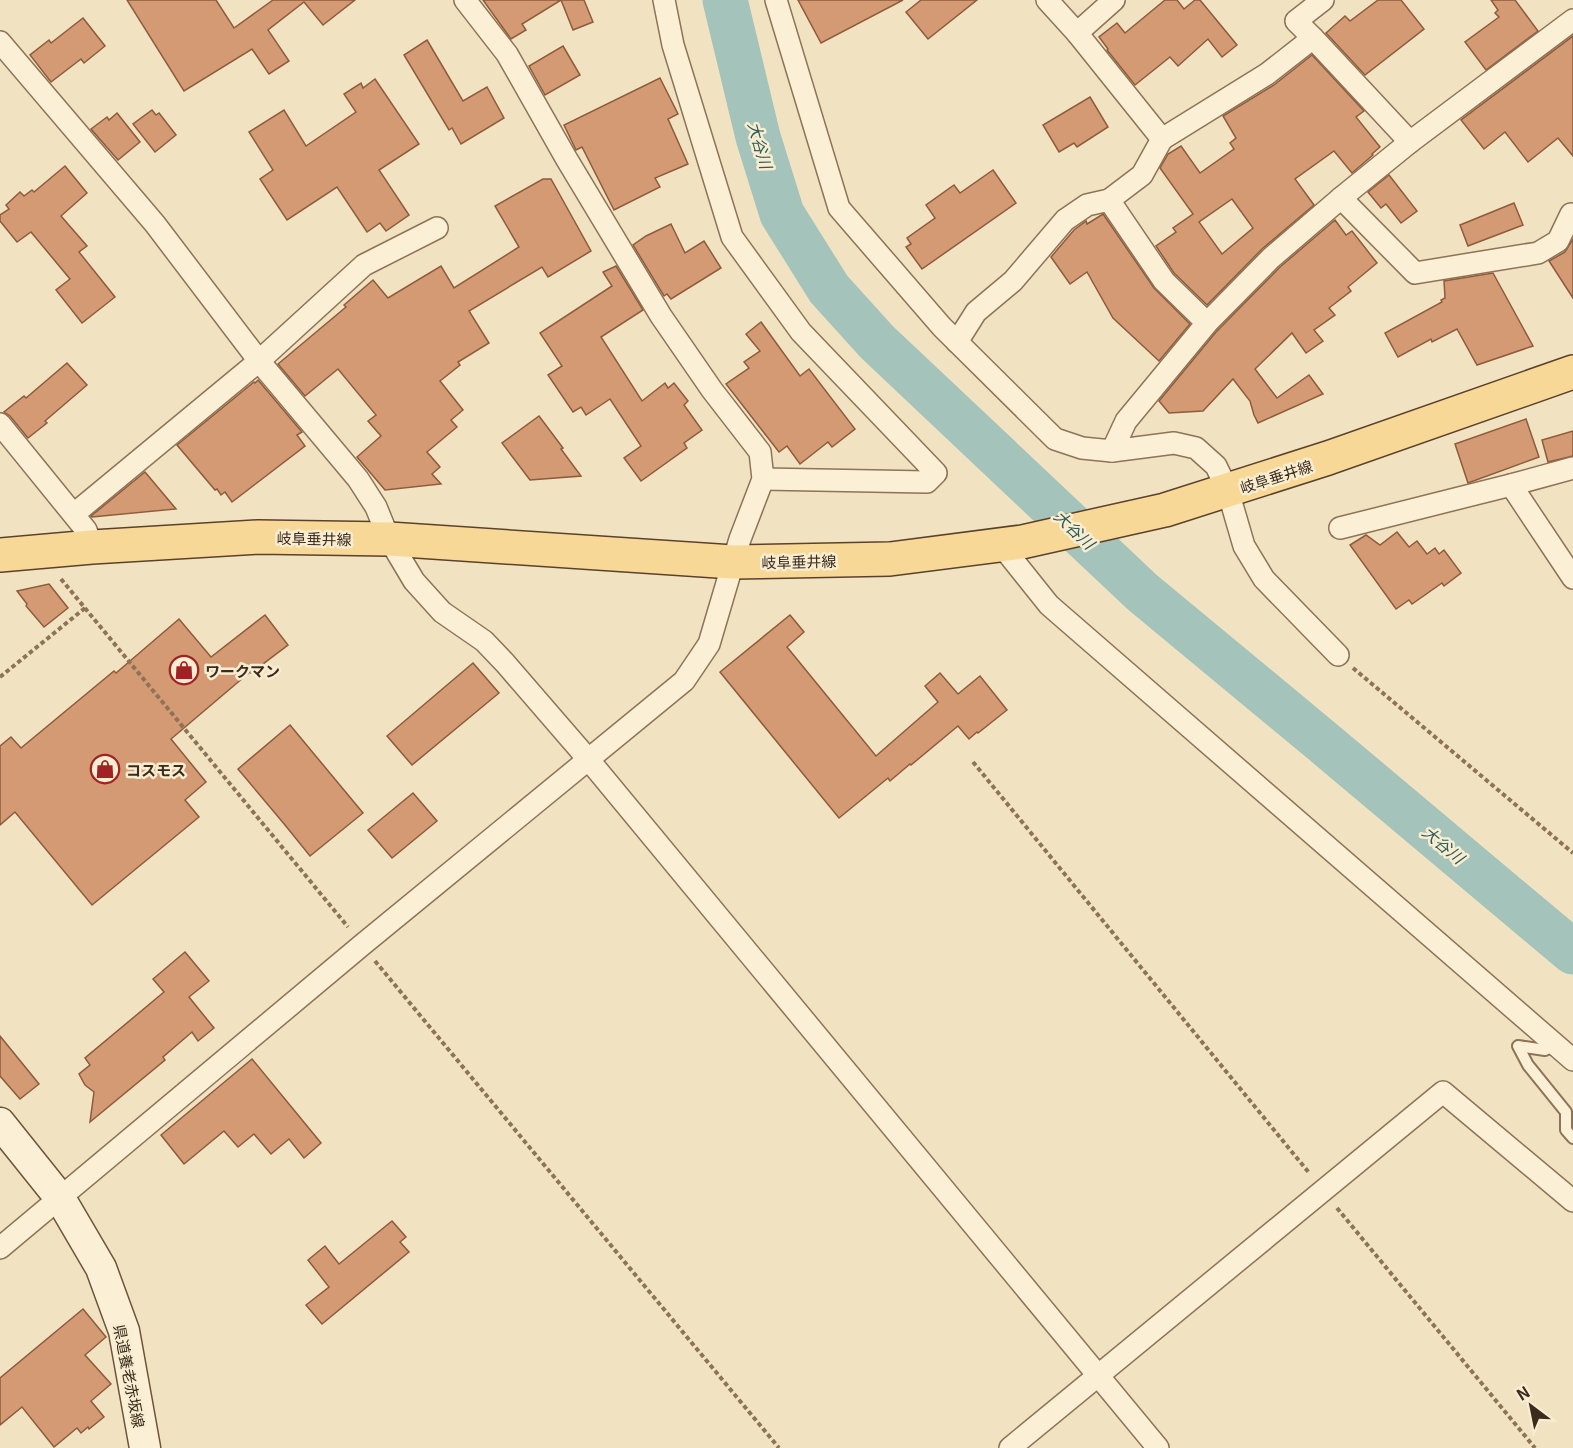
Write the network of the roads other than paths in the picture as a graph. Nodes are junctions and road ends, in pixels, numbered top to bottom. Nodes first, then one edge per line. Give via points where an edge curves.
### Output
1 (465, 0) edge
2 (664, 0) edge
3 (776, 0) edge
4 (1047, 0) edge
5 (1114, 0) edge
6 (1323, 0) edge
7 (1573, 20) edge
8 (1077, 33) junction
9 (1313, 38) junction
10 (0, 42) edge
11 (1162, 140) junction
12 (1410, 142) junction
13 (1341, 198) junction
14 (1109, 200) junction
15 (1572, 214) edge
16 (437, 228) dead end
17 (1207, 323) junction
18 (957, 342) junction
19 (259, 361) junction
20 (1573, 372) edge
21 (0, 424) edge
22 (1112, 451) junction
23 (1573, 468) edge
24 (763, 479) junction
25 (1511, 485) junction
26 (1228, 491) junction
27 (74, 514) junction
28 (1340, 528) dead end
29 (389, 539) junction
30 (1011, 544) junction
31 (92, 548) junction
32 (0, 555) edge
33 (733, 562) junction
34 (1573, 578) edge
35 (1338, 655) road end
36 (588, 759) junction
37 (1555, 1045) junction
38 (1573, 1060) edge
39 (0, 1123) edge
40 (1573, 1138) edge
41 (60, 1198) junction
42 (1573, 1201) edge
43 (0, 1248) edge
44 (1098, 1375) junction
45 (145, 1448) edge
46 (1010, 1448) edge
47 (1158, 1448) edge

1 - 24 street via 507,54 661,315 760,452
2 - 24 street via 673,45 732,237 801,332 936,473 927,482
3 - 18 street via 839,208
4 - 8 street
5 - 8 street
6 - 9 street via 1296,21
7 - 12 street
8 - 11 street
9 - 11 street via 1267,74
9 - 12 street
10 - 19 street via 155,224
11 - 14 street via 1142,175
12 - 13 street
13 - 15 street via 1415,273 1538,253 1558,240
13 - 17 street via 1271,258
14 - 17 street via 1164,281
14 - 18 street via 1087,205 1065,220 1012,281 976,312
16 - 19 street via 364,265
17 - 22 street via 1126,422
18 - 22 street via 1055,439 1082,448
19 - 27 street
19 - 29 street via 358,479 376,507
20 - 26 main road, 岐阜垂井線
21 - 27 street
22 - 26 street via 1174,443 1196,448 1216,466
23 - 25 street
24 - 33 street
25 - 28 street
25 - 34 street
26 - 30 main road, 岐阜垂井線 via 1165,510
26 - 35 street via 1244,546 1263,579
27 - 31 street via 86,530
29 - 31 main road, 岐阜垂井線 via 258,537
29 - 33 main road, 岐阜垂井線
29 - 36 street via 414,581 442,612 484,641 506,663
30 - 33 main road, 岐阜垂井線 via 890,559
30 - 37 street via 1049,605
31 - 32 main road, 岐阜垂井線
33 - 36 street via 709,644 684,681
36 - 41 street
36 - 44 street
37 - 38 street
37 - 40 lane via 1545,1050 1518,1046 1528,1065 1566,1112 1566,1130
39 - 41 main road, 県道養老赤坂線
41 - 43 street
41 - 45 main road, 県道養老赤坂線 via 101,1268 123,1331
42 - 44 street via 1443,1092
44 - 46 street
44 - 47 street

